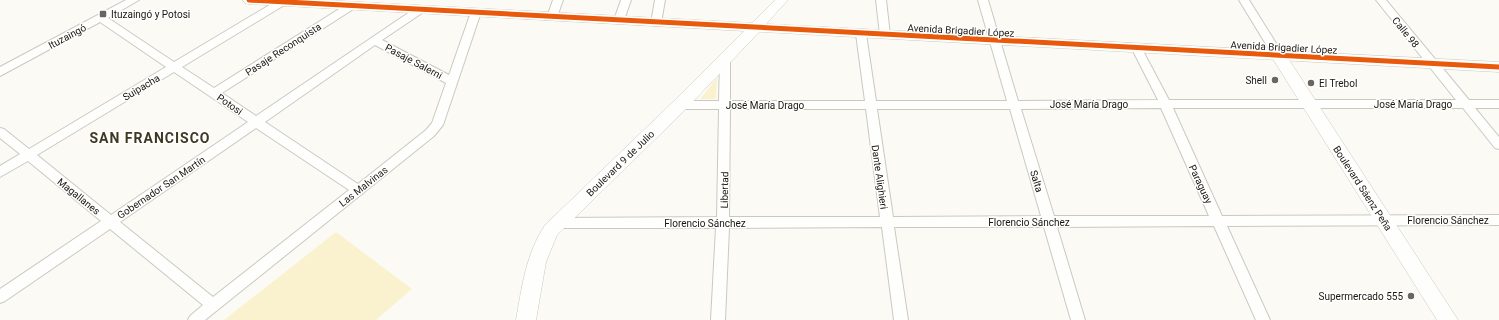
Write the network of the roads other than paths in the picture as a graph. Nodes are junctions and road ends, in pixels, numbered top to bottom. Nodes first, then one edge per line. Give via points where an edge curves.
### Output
1 (134, 0) edge
2 (249, 0) edge
3 (558, 0) edge
4 (626, 0) edge
5 (660, 0) edge
6 (782, 0) edge
7 (881, 0) edge
8 (983, 0) edge
9 (1244, 0) edge
10 (1380, 0) edge
11 (282, 2) junction
12 (351, 6) junction
13 (421, 9) junction
14 (476, 12) junction
15 (552, 17) junction
16 (101, 18) junction
17 (619, 20) junction
18 (656, 22) junction
19 (755, 28) junction
20 (861, 34) junction
21 (885, 35) junction
22 (375, 41) junction
23 (996, 42) junction
24 (1137, 49) junction
25 (1279, 56) junction
26 (725, 59) junction
27 (1432, 63) junction
28 (174, 67) junction
29 (1499, 67) edge
30 (0, 72) edge
31 (452, 82) junction
32 (214, 93) junction
33 (1013, 104) junction
34 (1165, 104) junction
35 (1309, 104) junction
36 (1465, 104) junction
37 (1499, 104) edge
38 (680, 105) junction
39 (725, 105) junction
40 (870, 105) junction
41 (256, 122) junction
42 (0, 132) edge
43 (1499, 145) edge
44 (28, 155) junction
45 (0, 172) edge
46 (358, 190) junction
47 (1499, 220) edge
48 (887, 221) junction
49 (1218, 221) junction
50 (1384, 221) junction
51 (110, 222) junction
52 (1049, 222) junction
53 (558, 223) junction
54 (723, 223) junction
55 (0, 297) edge
56 (214, 305) junction
57 (195, 320) edge
58 (526, 320) edge
59 (718, 320) edge
60 (901, 320) edge
61 (1078, 320) edge
62 (1263, 320) edge
63 (1448, 320) edge

1 - 16 street, Ituzaingó
2 - 11 street, Avenida Brigadier López
3 - 15 street
4 - 17 street
5 - 18 street
6 - 19 street
7 - 21 street
8 - 23 street, Salta
9 - 25 street
10 - 27 street, Calle 98
11 - 12 street, Avenida Brigadier López
11 - 28 street, Suipacha
12 - 13 street, Avenida Brigadier López
12 - 32 street, Pasaje Reconquista
13 - 14 street, Avenida Brigadier López
13 - 22 street, Gobernador San Martín
14 - 15 street, Avenida Brigadier López
14 - 31 street, Las Malvinas
15 - 17 street, Avenida Brigadier López
16 - 28 street, Potosi
16 - 30 street, Ituzaingó
17 - 18 street, Avenida Brigadier López
18 - 19 street, Avenida Brigadier López
19 - 20 street, Avenida Brigadier López
19 - 26 main road, Boulevard 9 de Julio
20 - 21 street, Avenida Brigadier López
20 - 40 street, Dante Alighieri
21 - 23 street, Avenida Brigadier López
22 - 31 street, Pasaje Salerni
22 - 41 street, Gobernador San Martín
23 - 24 street, Avenida Brigadier López
23 - 33 street, Salta
24 - 25 street, Avenida Brigadier López
24 - 34 street, Paraguay
25 - 27 street, Avenida Brigadier López
25 - 35 main road, Boulevard Sáenz Peña
26 - 38 main road, Boulevard 9 de Julio
26 - 39 street, Libertad
27 - 29 street, Avenida Brigadier López
27 - 36 street, Calle 98
28 - 32 street, Potosi
28 - 44 street, Suipacha
31 - 46 street, Las Malvinas via 437,125
32 - 41 street, Potosi
33 - 34 street, José María Drago
33 - 40 street, José María Drago
33 - 52 street, Salta
34 - 35 street, José María Drago
34 - 49 street, Paraguay
35 - 36 street, José María Drago
35 - 50 main road, Boulevard Sáenz Peña
36 - 37 street, José María Drago
36 - 43 street, Calle 98
38 - 39 street, José María Drago
38 - 53 main road, Boulevard 9 de Julio
39 - 40 street, José María Drago
39 - 54 street, Libertad
40 - 48 street, Dante Alighieri
41 - 46 street, Potosi
41 - 51 street, Gobernador San Martín
42 - 44 street, Magallanes
44 - 45 street, Suipacha
44 - 51 street, Magallanes
46 - 56 street, Las Malvinas
47 - 50 street, Florencio Sánchez
48 - 52 street, Florencio Sánchez
48 - 54 street, Florencio Sánchez
48 - 60 street, Dante Alighieri
49 - 50 street, Florencio Sánchez
49 - 52 street, Florencio Sánchez
49 - 62 street, Paraguay
50 - 63 main road, Boulevard Sáenz Peña
51 - 55 street, Gobernador San Martín
51 - 56 street, Magallanes
52 - 61 street, Salta
53 - 54 street, Florencio Sánchez
53 - 58 main road, Boulevard 9 de Julio via 543,242
54 - 59 street, Libertad
56 - 57 street, Las Malvinas

